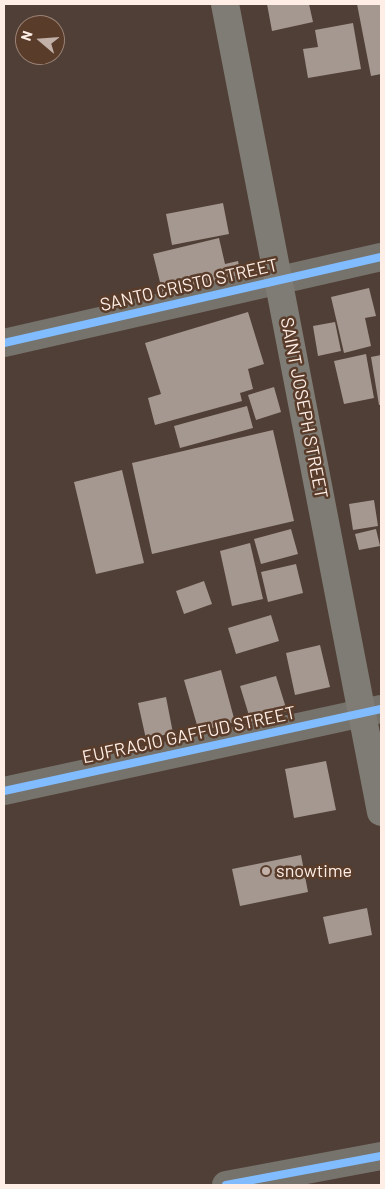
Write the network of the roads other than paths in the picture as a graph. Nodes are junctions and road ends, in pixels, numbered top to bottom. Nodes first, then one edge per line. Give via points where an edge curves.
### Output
1 (225, 4) edge
2 (381, 257) edge
3 (279, 280) junction
4 (4, 343) edge
5 (371, 711) edge
6 (4, 791) edge
7 (381, 812) edge
8 (381, 1156) edge
9 (226, 1185) edge

1 - 3 main road, SAINT JOSEPH STREET
2 - 3 street, SANTO CRISTO STREET
3 - 4 street, SANTO CRISTO STREET
3 - 5 main road, SAINT JOSEPH STREET
5 - 6 street, EUFRACIO GAFFUD STREET
5 - 7 main road, SAINT JOSEPH STREET
8 - 9 street

